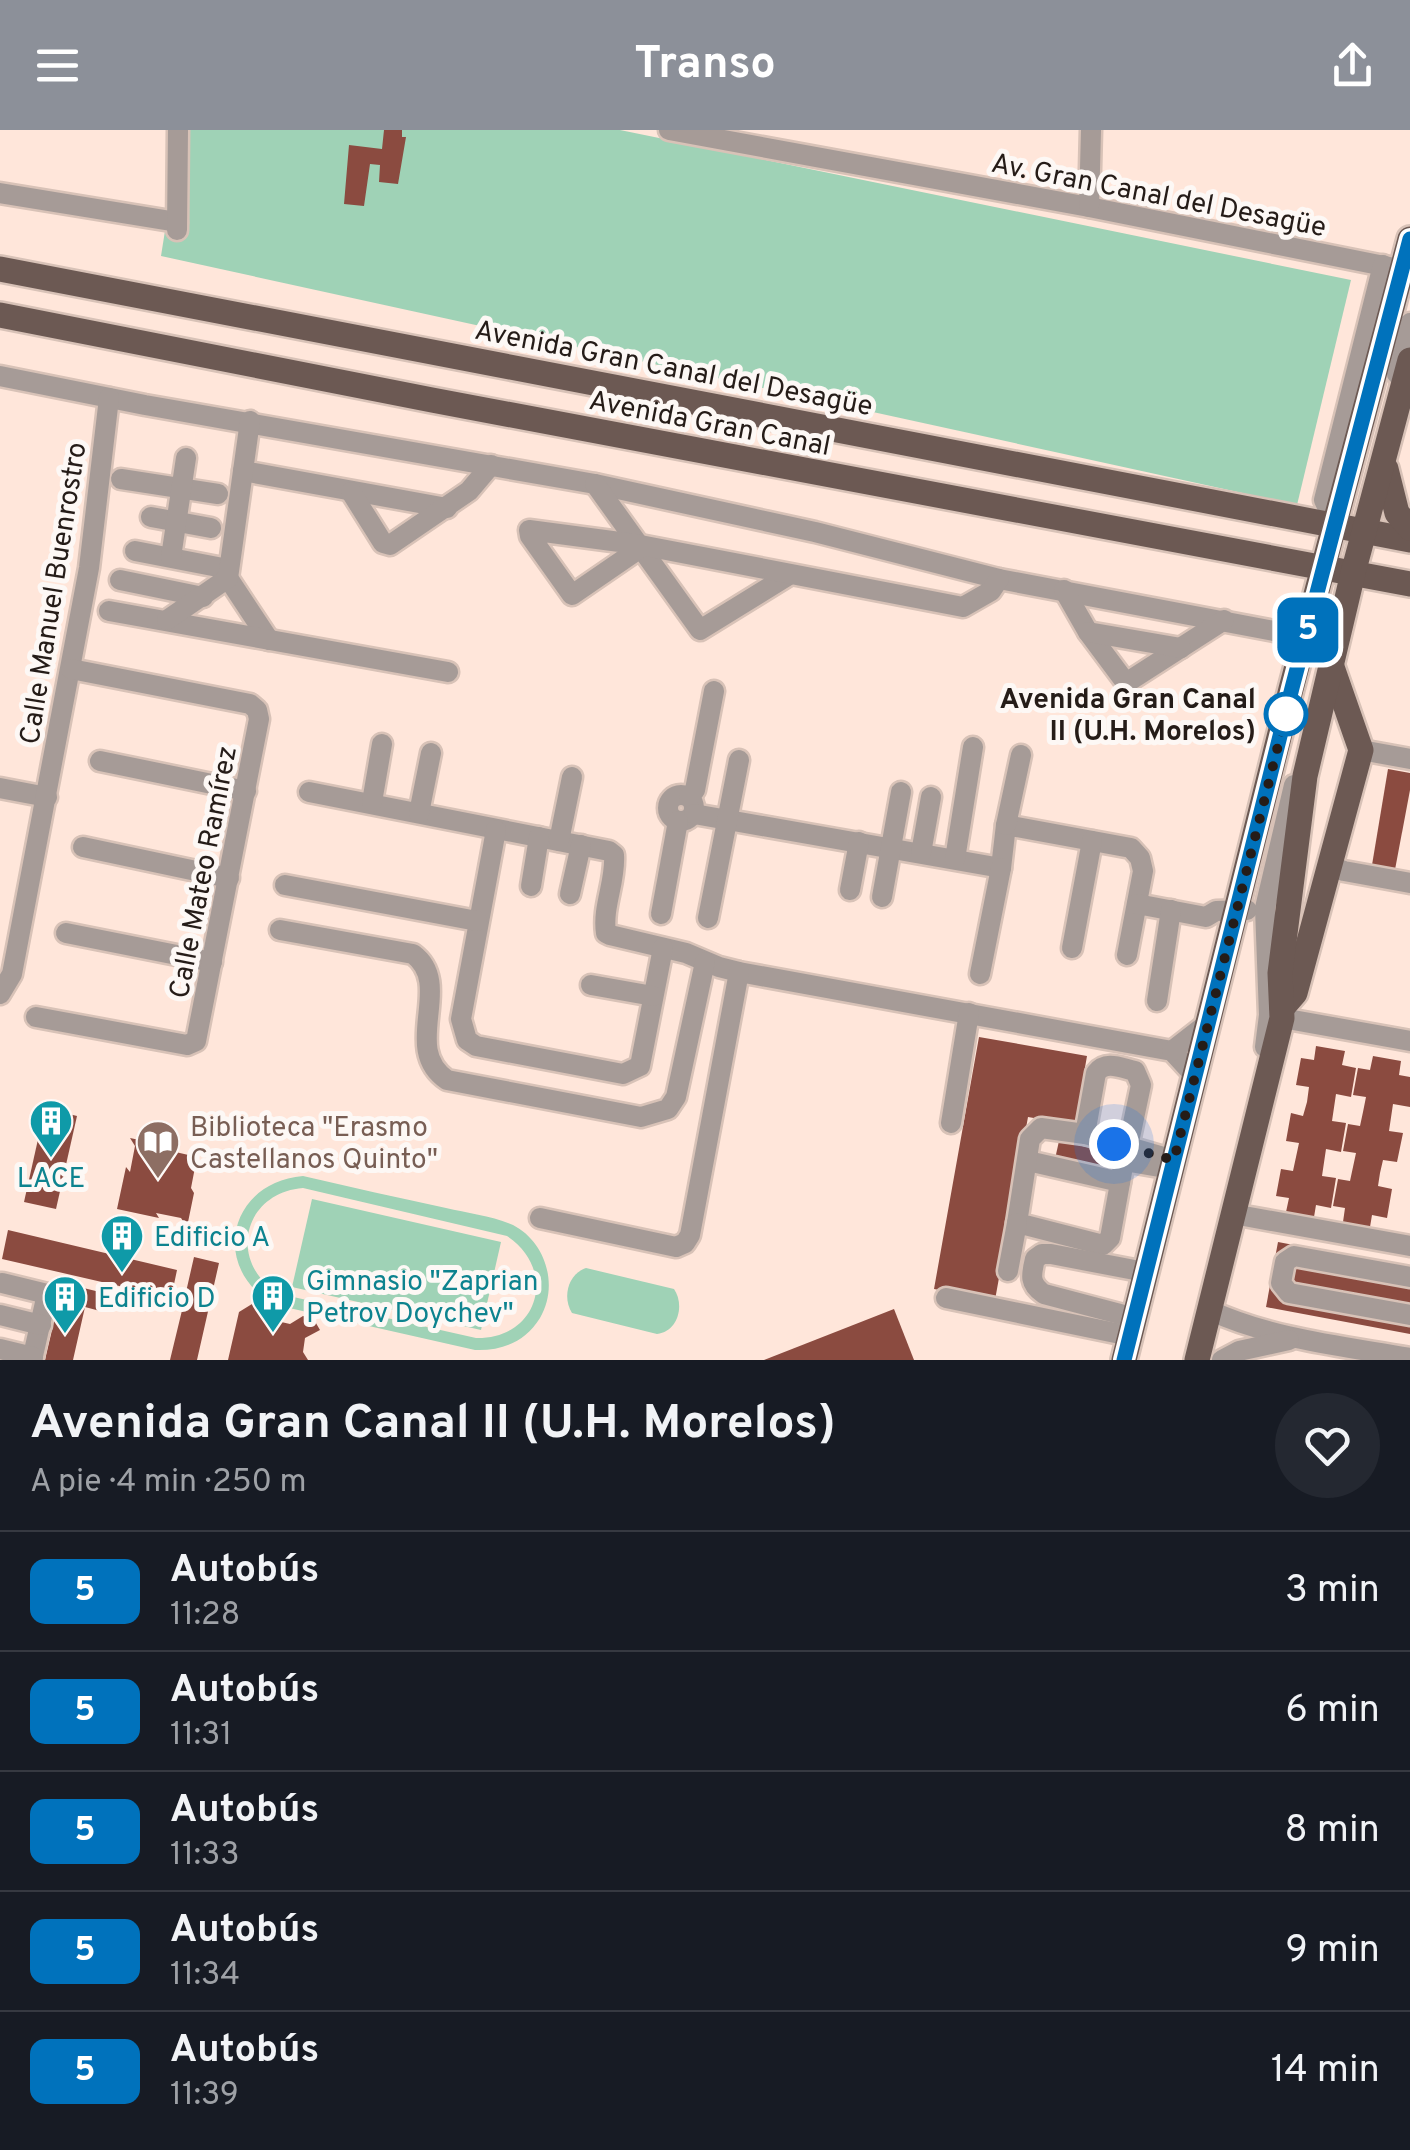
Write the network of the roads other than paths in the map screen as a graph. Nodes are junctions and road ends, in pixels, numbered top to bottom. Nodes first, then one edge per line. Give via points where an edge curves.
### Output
1 (178, 130) edge
2 (669, 130) edge
3 (1090, 130) edge
4 (0, 193) edge
5 (1089, 207) junction
6 (1410, 239) edge
7 (1395, 267) edge
8 (0, 269) edge
9 (0, 315) edge
10 (1410, 323) edge
11 (1410, 360) edge
12 (0, 376) edge
13 (109, 398) junction
14 (250, 422) junction
15 (186, 458) dead end
16 (1386, 460) junction
17 (491, 465) junction
18 (243, 470) junction
19 (121, 479) dead end
20 (595, 484) junction
21 (182, 488) junction
22 (351, 492) junction
23 (218, 494) dead end
24 (447, 508) junction
25 (151, 517) dead end
26 (177, 522) junction
27 (1308, 522) junction
28 (212, 528) dead end
29 (1351, 528) junction
30 (1410, 528) edge
31 (1410, 540) edge
32 (637, 547) junction
33 (135, 551) dead end
34 (171, 557) junction
35 (1339, 571) junction
36 (228, 574) junction
37 (789, 575) junction
38 (1000, 579) junction
39 (120, 580) dead end
40 (1410, 584) edge
41 (1064, 590) junction
42 (203, 597) junction
43 (109, 611) dead end
44 (167, 620) junction
45 (1224, 620) junction
46 (1088, 632) junction
47 (1306, 637) junction
48 (269, 640) junction
49 (1181, 648) junction
50 (1331, 665) junction
51 (71, 669) junction
52 (448, 672) dead end
53 (714, 692) dead end
54 (382, 744) dead end
55 (974, 747) dead end
56 (1361, 750) junction
57 (432, 753) dead end
58 (1020, 754) dead end
59 (1410, 758) edge
60 (100, 760) dead end
61 (739, 760) dead end
62 (572, 777) dead end
63 (0, 788) edge
64 (246, 791) junction
65 (309, 792) dead end
66 (900, 792) dead end
67 (47, 797) junction
68 (931, 797) dead end
69 (372, 802) junction
70 (687, 811) junction
71 (419, 813) junction
72 (728, 818) junction
73 (1006, 825) junction
74 (496, 830) junction
75 (549, 839) junction
76 (1092, 841) junction
77 (859, 842) junction
78 (581, 845) junction
79 (83, 847) dead end
80 (890, 848) junction
81 (921, 853) junction
82 (954, 859) junction
83 (1330, 866) junction
84 (1001, 868) junction
85 (228, 878) junction
86 (1410, 884) edge
87 (285, 885) dead end
88 (531, 886) dead end
89 (850, 890) dead end
90 (570, 894) dead end
91 (882, 896) dead end
92 (1320, 903) junction
93 (1137, 904) junction
94 (1171, 910) junction
95 (661, 914) dead end
96 (1253, 914) junction
97 (708, 918) dead end
98 (477, 920) junction
99 (280, 930) dead end
100 (66, 933) dead end
101 (663, 948) junction
102 (1072, 948) dead end
103 (1127, 955) dead end
104 (212, 962) junction
105 (706, 962) junction
106 (739, 972) junction
107 (980, 974) dead end
108 (591, 985) dead end
109 (0, 994) edge
110 (654, 996) junction
111 (1157, 1001) dead end
112 (1282, 1013) junction
113 (969, 1014) junction
114 (36, 1017) dead end
115 (1208, 1023) junction
116 (1410, 1041) edge
117 (1172, 1050) junction
118 (1196, 1076) junction
119 (951, 1122) dead end
120 (1084, 1134) junction
121 (1028, 1161) junction
122 (1124, 1164) junction
123 (1172, 1165) junction
124 (1233, 1214) junction
125 (540, 1218) dead end
126 (1017, 1223) junction
127 (1410, 1246) edge
128 (1008, 1272) dead end
129 (1146, 1272) junction
130 (1410, 1278) edge
131 (2, 1284) dead end
132 (946, 1298) dead end
133 (1209, 1310) junction
134 (0, 1315) edge
135 (1410, 1315) edge
136 (41, 1325) junction
137 (1296, 1338) junction
138 (1131, 1343) edge
139 (0, 1349) edge
140 (1347, 1353) edge
141 (1410, 1358) edge
142 (32, 1359) edge
143 (1188, 1360) edge
144 (1196, 1360) edge
145 (1222, 1360) edge

1 - 4 street via 176,226
2 - 5 street, Av. Gran Canal del Desagüe
3 - 5 street
5 - 7 street, Av. Gran Canal del Desagüe
6 - 7 main road
7 - 27 street
7 - 29 main road
8 - 27 main road, Avenida Gran Canal del Desagüe
9 - 35 main road, Avenida Gran Canal
10 - 29 street
11 - 16 main road
12 - 13 street
13 - 14 street
13 - 51 street, Calle Manuel Buenrostro
14 - 17 street
14 - 18 street
15 - 21 street
16 - 29 main road
16 - 30 main road via 1397,513
17 - 20 street
17 - 24 street
18 - 22 street
18 - 36 street
19 - 21 street
20 - 32 street
20 - 38 street
21 - 23 street
21 - 26 street
22 - 24 street
22 - 24 street via 386,545
25 - 26 street
26 - 28 street
26 - 34 street
27 - 29 main road, Avenida Gran Canal del Desagüe
29 - 31 main road
29 - 35 main road
32 - 32 street via 572,595 529,530
32 - 37 street
32 - 37 street via 700,630
33 - 34 street
34 - 36 street
35 - 40 main road, Avenida Gran Canal
35 - 47 main road
35 - 50 main road
35 - 96 street
36 - 42 street
36 - 48 street
37 - 38 street via 962,607
38 - 41 street
39 - 42 street
41 - 45 street
41 - 46 street
42 - 44 street
43 - 44 street
44 - 48 street
45 - 47 street
45 - 49 street
46 - 49 street
46 - 49 street via 1126,683
47 - 96 main road
48 - 52 street
50 - 56 main road
50 - 96 main road via 1305,776
51 - 64 street, Calle Mateo Ramírez via 250,704 259,720
51 - 67 street, Calle Manuel Buenrostro
53 - 70 street
54 - 69 street
55 - 82 street
56 - 59 street
56 - 83 main road
57 - 71 street
58 - 73 street
60 - 64 street
61 - 72 street
62 - 75 street
63 - 67 street
64 - 85 street, Calle Mateo Ramírez
65 - 69 street
66 - 80 street
67 - 109 street, Calle Manuel Buenrostro via 12,974
68 - 81 street
69 - 71 street
70 - 72 street
70 - 95 street
71 - 74 street
72 - 77 street
72 - 97 street
73 - 76 street
73 - 84 street
74 - 75 street
74 - 98 street
75 - 78 street
75 - 88 street
76 - 93 street via 1136,852 1143,871
76 - 102 street
77 - 80 street
77 - 89 street
78 - 90 street
78 - 101 street via 614,854 606,933
79 - 85 street
80 - 81 street
80 - 91 street
81 - 82 street
82 - 84 street
83 - 86 street
83 - 92 main road
84 - 107 street
85 - 104 street, Calle Mateo Ramírez
87 - 98 street
92 - 96 street
92 - 112 main road via 1295,993
93 - 94 street
93 - 103 street
94 - 96 street
94 - 111 street
96 - 112 main road via 1280,973
96 - 115 main road
96 - 138 street
96 - 143 street via 1269,1015 1264,1059
98 - 110 street via 461,1019 476,1046 632,1072 640,1066
99 - 105 street via 420,960 430,988 424,1040 432,1066 448,1080 641,1118 668,1109 676,1096
100 - 104 street
101 - 105 street
101 - 110 street
104 - 114 street, Calle Mateo Ramírez via 194,1044
105 - 106 street
106 - 113 street
106 - 125 street via 685,1243 676,1247
108 - 110 street
112 - 116 street
112 - 124 main road
113 - 117 street
113 - 119 street
115 - 117 street
115 - 118 main road
117 - 118 street
118 - 123 main road
120 - 121 street via 1040,1128 1030,1139
120 - 122 street
120 - 122 street via 1100,1068 1135,1071 1141,1085
121 - 122 street
121 - 126 street
122 - 123 street
122 - 126 street via 1104,1244
123 - 129 main road
124 - 127 street
124 - 133 main road
126 - 128 street
129 - 138 main road
129 - 138 street via 1051,1254 1035,1259 1035,1288
130 - 135 street via 1294,1256 1285,1262 1281,1283 1289,1293
131 - 136 street via 47,1293
132 - 138 street
133 - 137 street
133 - 144 main road
134 - 136 street
136 - 142 street
137 - 140 street
137 - 145 street
139 - 142 street
140 - 141 street

